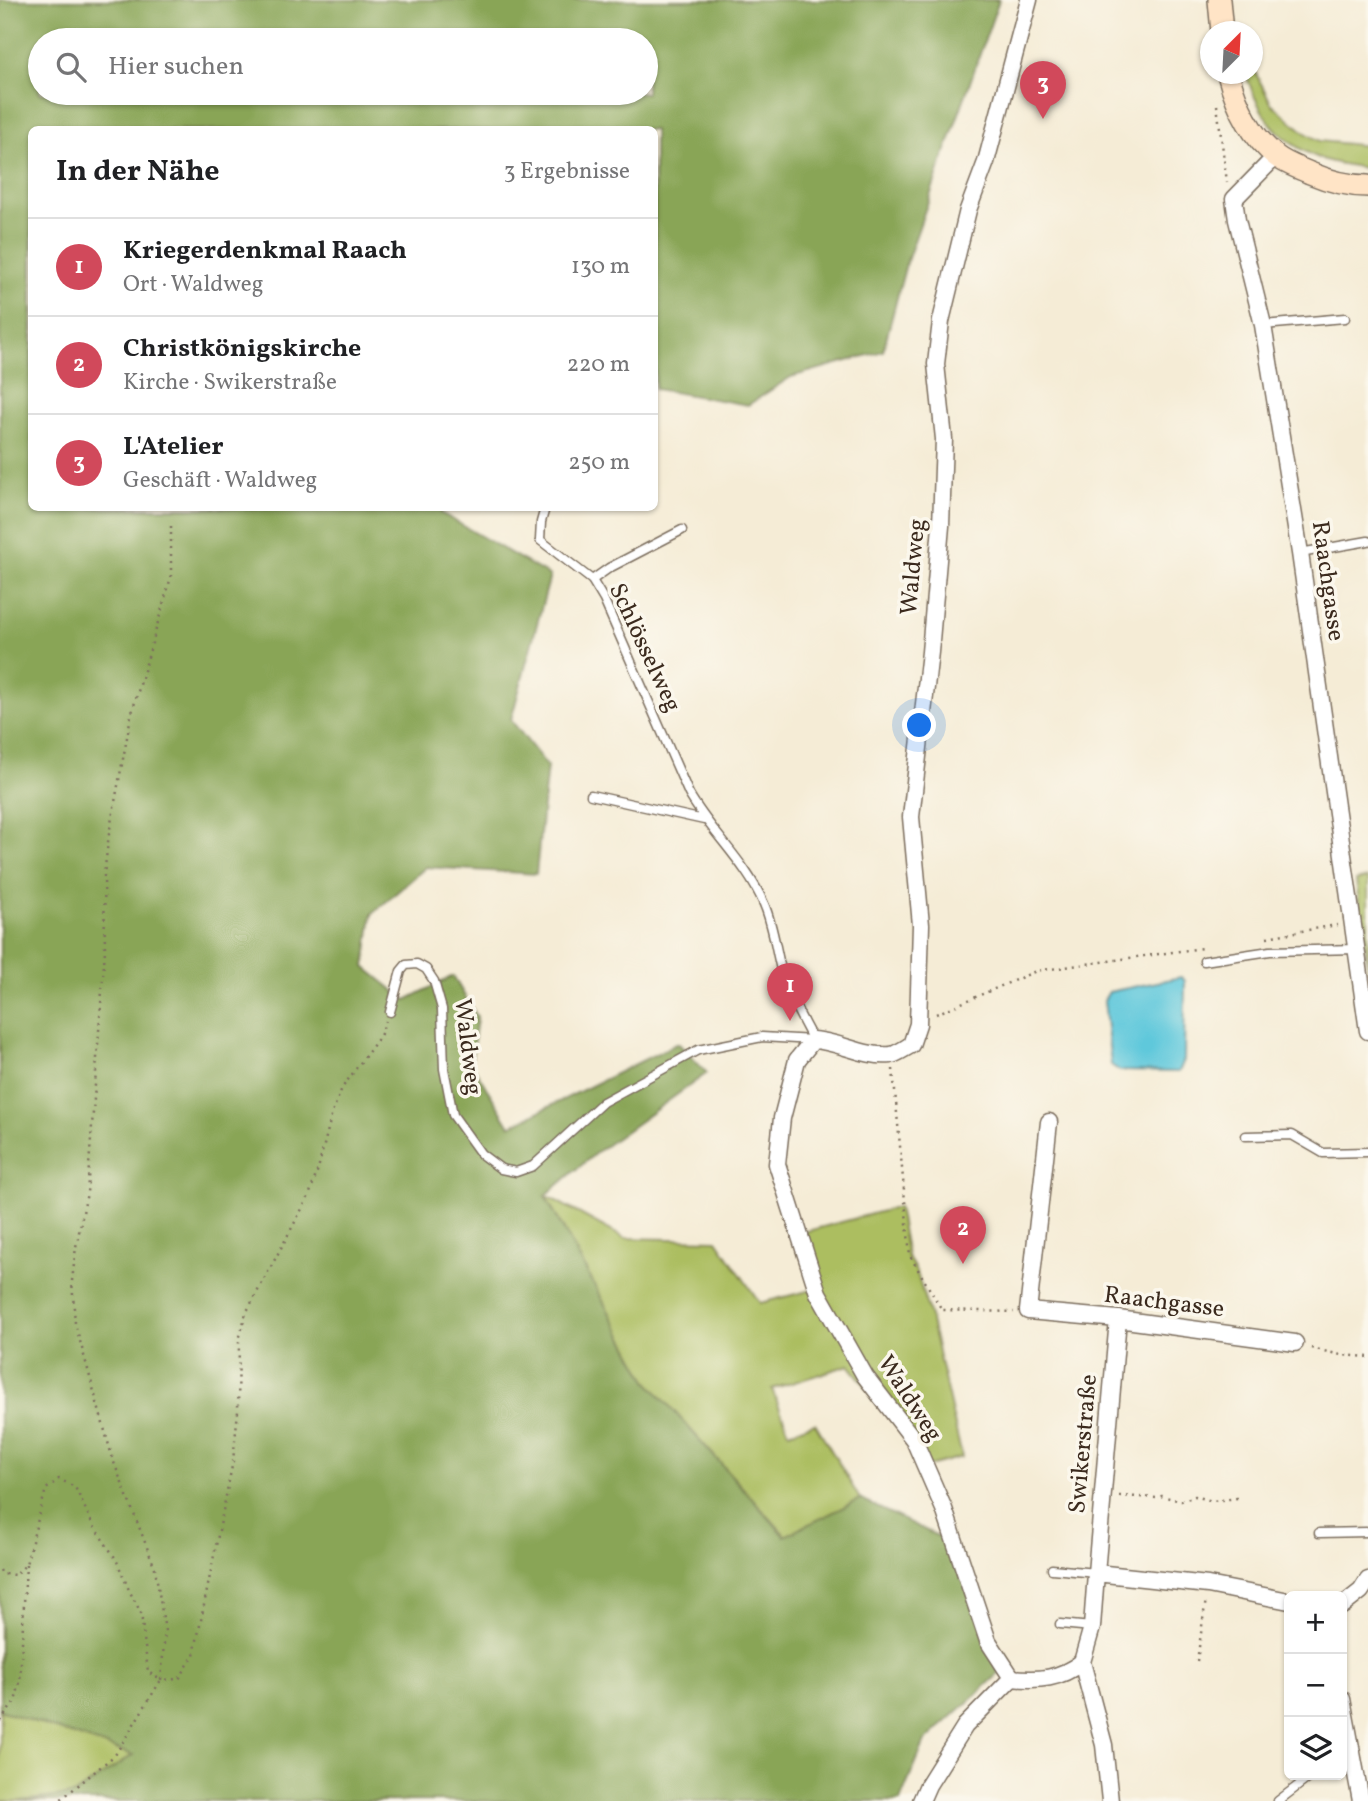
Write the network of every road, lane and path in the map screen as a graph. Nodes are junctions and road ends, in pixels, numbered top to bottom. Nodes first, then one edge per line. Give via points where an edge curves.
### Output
1 (1029, 0) edge
2 (1219, 0) edge
3 (1221, 21) edge
4 (1230, 84) edge
5 (1216, 94) dead end
6 (1284, 160) junction
7 (1366, 186) edge
8 (1234, 199) junction
9 (1345, 318) dead end
10 (1263, 325) junction
11 (544, 511) edge
12 (171, 526) dead end
13 (682, 530) dead end
14 (1368, 541) edge
15 (1300, 553) junction
16 (592, 580) junction
17 (591, 794) dead end
18 (704, 820) junction
19 (1352, 920) junction
20 (1265, 938) dead end
21 (1201, 948) dead end
22 (1357, 949) junction
23 (1204, 961) dead end
24 (390, 1012) joint
25 (918, 1024) junction
26 (1368, 1031) edge
27 (813, 1040) junction
28 (892, 1055) junction
29 (1049, 1122) dead end
30 (1246, 1136) dead end
31 (1368, 1152) edge
32 (1028, 1311) junction
33 (1118, 1319) junction
34 (1295, 1343) joint
35 (1368, 1357) edge
36 (1102, 1495) junction
37 (1238, 1498) dead end
38 (1319, 1532) dead end
39 (1368, 1532) edge
40 (26, 1564) junction
41 (1052, 1569) dead end
42 (0, 1570) edge
43 (1096, 1573) junction
44 (1368, 1580) edge
45 (1208, 1586) junction
46 (1284, 1600) edge
47 (1347, 1602) edge
48 (1060, 1624) dead end
49 (1092, 1627) junction
50 (1197, 1661) dead end
51 (1082, 1662) junction
52 (1012, 1678) junction
53 (161, 1679) junction
54 (0, 1721) edge
55 (1347, 1753) edge
56 (1305, 1780) edge
57 (59, 1801) edge
58 (921, 1801) edge
59 (1110, 1801) edge
60 (1278, 1801) edge
61 (1361, 1801) edge

1 - 25 street, Waldweg via 986,162 968,210 941,321 936,364 944,439 941,526 911,817 921,925
2 - 3 main road
4 - 6 main road via 1245,117
5 - 8 path via 1224,175
6 - 7 main road via 1333,181
6 - 8 street
8 - 10 street, Raachgasse
9 - 10 lane
10 - 15 street, Raachgasse
11 - 16 lane, Schlösselweg via 540,540
12 - 53 path via 171,577 131,716 109,834 87,1194 72,1281 75,1323 113,1460 155,1568 165,1631
13 - 16 lane
14 - 15 lane
15 - 19 street, Raachgasse
16 - 18 lane, Schlösselweg
17 - 18 lane
18 - 27 lane, Schlösselweg via 750,877 765,906 783,977
19 - 20 path
19 - 22 street, Raachgasse
21 - 25 path via 1036,971
22 - 23 lane via 1270,951
22 - 26 street, Raachgasse
24 - 27 lane, Waldweg via 406,965 426,969 442,1009 444,1069 453,1115 481,1154 501,1169 516,1172 533,1166 603,1102 698,1050 762,1037
24 - 53 path via 380,1036 342,1088 309,1196 246,1313 239,1340 233,1461 194,1655 179,1679
25 - 28 street via 911,1045
27 - 28 street, Waldweg
27 - 52 street, Waldweg via 797,1060 782,1118 777,1164 818,1293 865,1376 914,1440 944,1509 988,1641
28 - 32 path via 910,1256 942,1310
29 - 32 street
30 - 31 lane via 1292,1135 1323,1153
32 - 33 street, Raachgasse
33 - 34 street, Raachgasse
33 - 36 street, Swikerstraße
34 - 35 path
36 - 37 path via 1162,1496 1181,1501 1195,1496 1212,1501
36 - 43 street, Swikerstraße
38 - 39 lane
40 - 42 path via 16,1575
40 - 53 path via 46,1489 59,1479 75,1487 141,1613 148,1672
40 - 54 path via 20,1682 15,1702
41 - 43 lane
43 - 45 street
43 - 49 street, Swikerstraße
44 - 47 street
45 - 46 street
45 - 50 path
48 - 49 lane
49 - 51 street, Swikerstraße
51 - 52 street via 1068,1673 1034,1681
51 - 59 street via 1104,1745
52 - 58 street via 965,1726
53 - 57 path via 115,1755
55 - 61 street
56 - 60 lane

